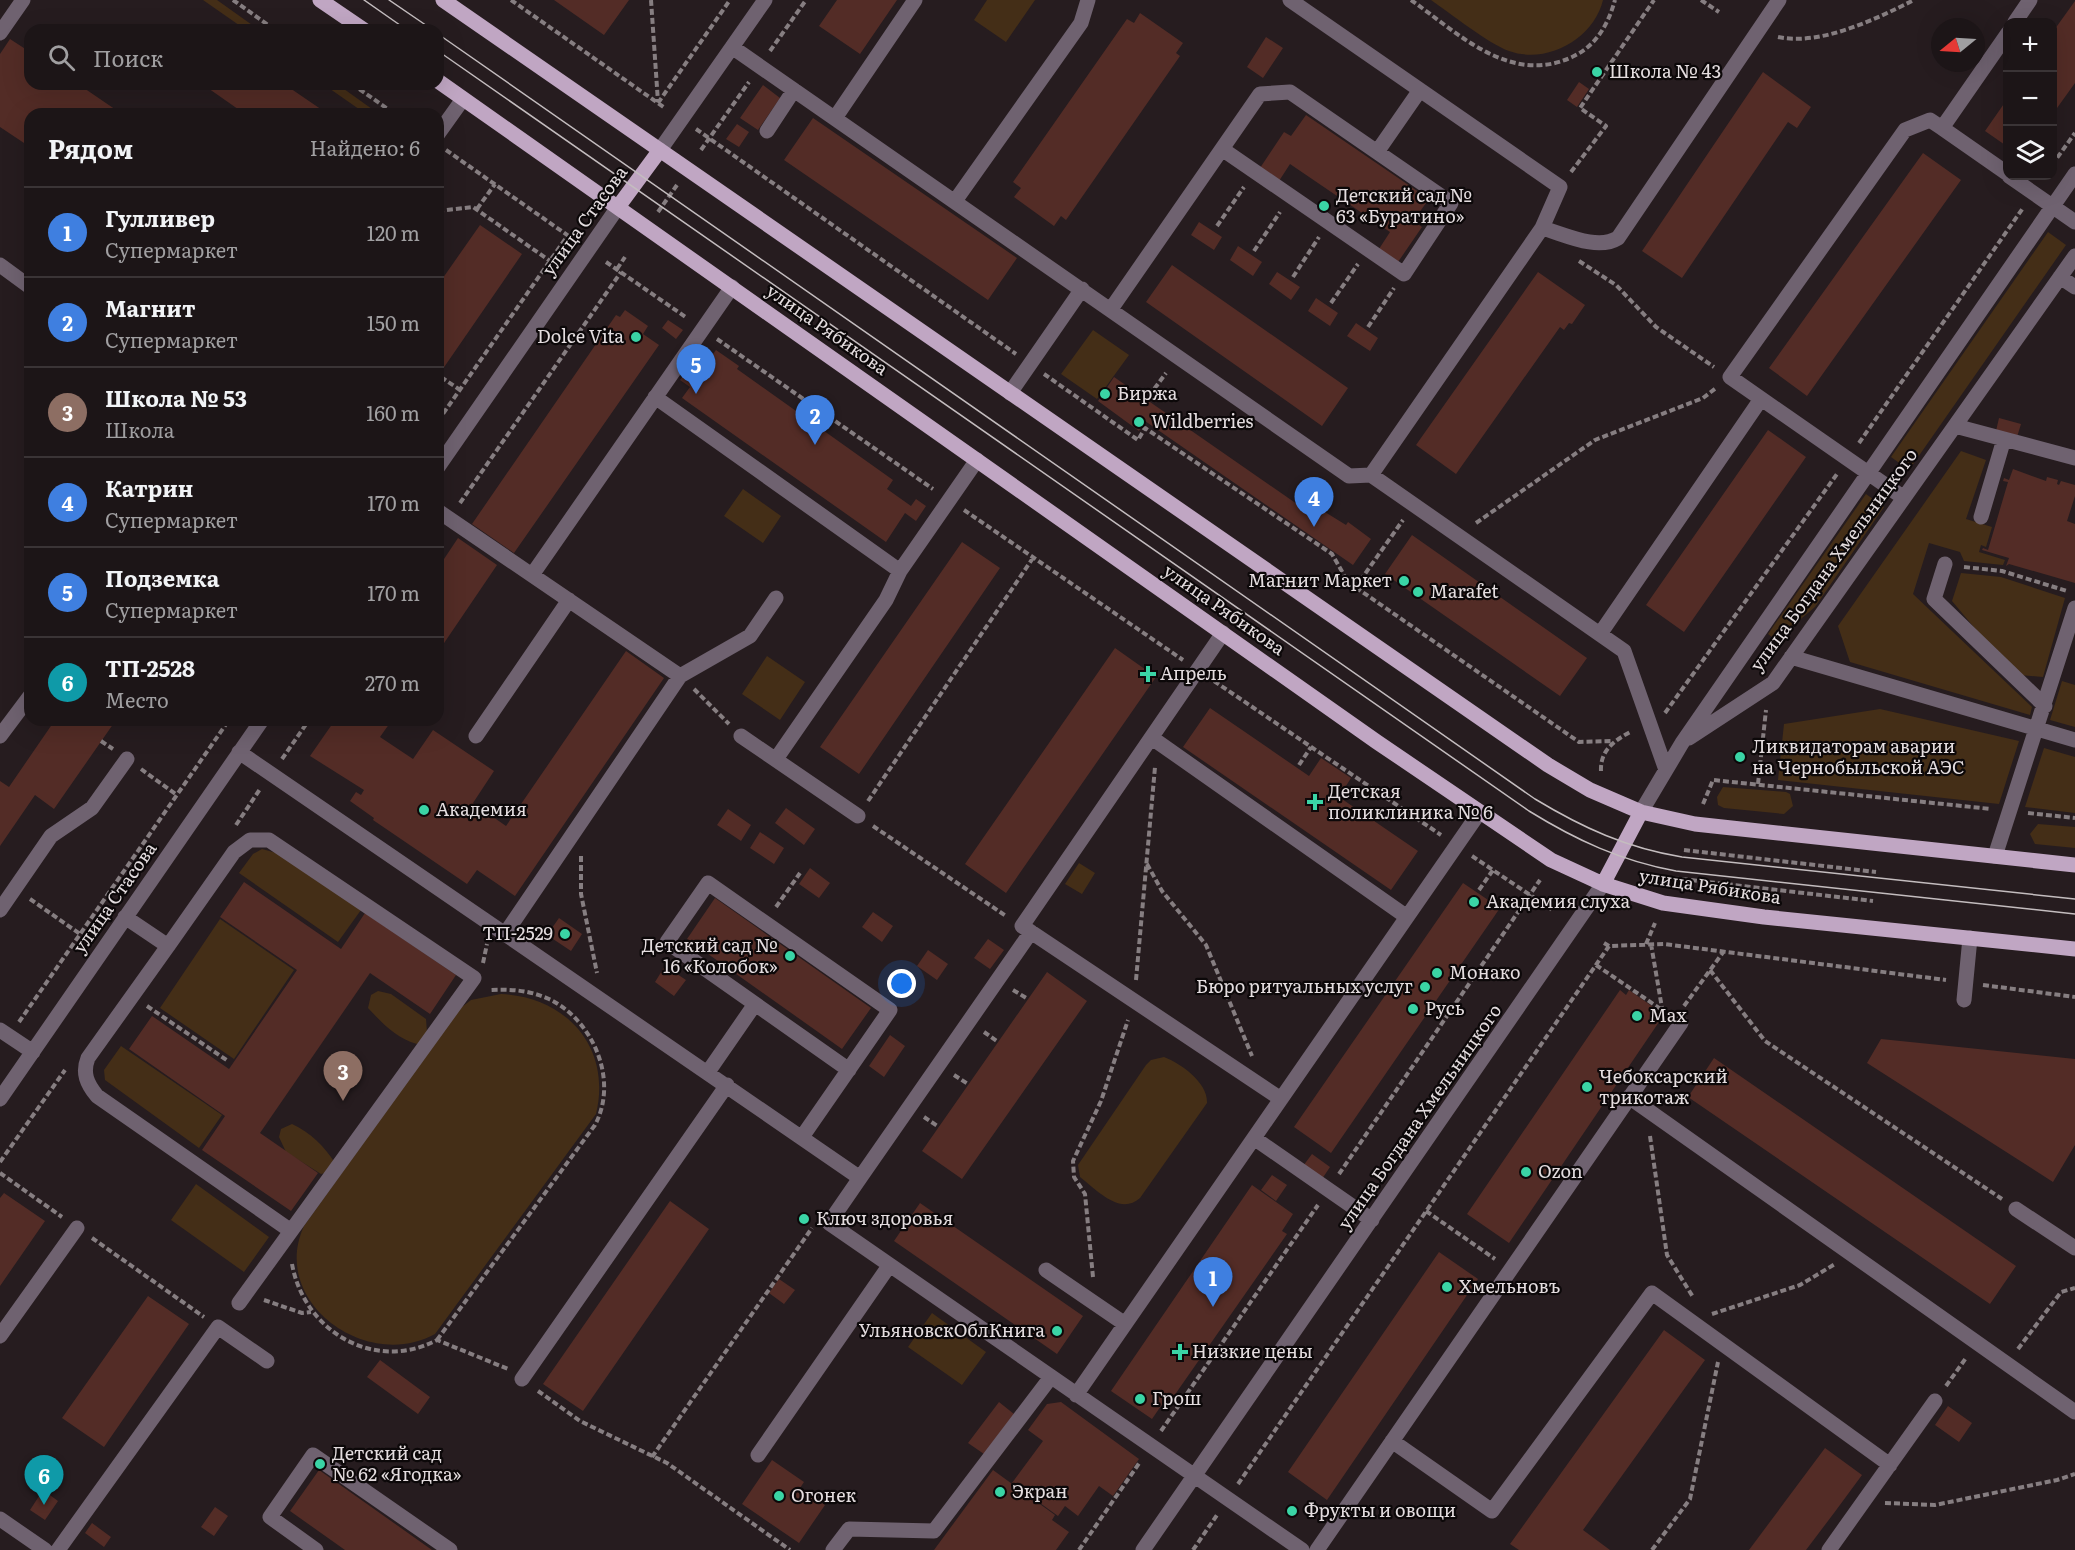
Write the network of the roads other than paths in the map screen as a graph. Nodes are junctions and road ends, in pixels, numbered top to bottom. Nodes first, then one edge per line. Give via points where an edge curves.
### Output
1 (23, 0) edge
2 (321, 0) edge
3 (443, 0) edge
4 (765, 0) edge
5 (915, 0) edge
6 (1088, 0) edge
7 (1290, 0) edge
8 (1779, 0) edge
9 (2030, 0) edge
10 (2018, 18) edge
11 (355, 24) edge
12 (2, 28) edge
13 (2003, 39) edge
14 (732, 47) junction
15 (444, 85) edge
16 (794, 90) junction
17 (1420, 90) junction
18 (463, 99) junction
19 (835, 118) junction
20 (444, 126) edge
21 (1942, 128) junction
22 (767, 131) dead end
23 (1222, 149) junction
24 (660, 150) junction
25 (1377, 152) junction
26 (2003, 171) edge
27 (2075, 174) edge
28 (2015, 180) edge
29 (955, 201) junction
30 (2053, 206) junction
31 (618, 207) junction
32 (2075, 222) edge
33 (1542, 228) junction
34 (2075, 256) edge
35 (0, 265) edge
36 (2060, 278) junction
37 (24, 283) edge
38 (732, 287) junction
39 (2075, 287) edge
40 (1082, 289) junction
41 (1111, 309) junction
42 (1010, 393) junction
43 (656, 397) junction
44 (1761, 399) junction
45 (1955, 426) junction
46 (2004, 439) junction
47 (444, 458) edge
48 (2075, 458) edge
49 (977, 460) junction
50 (1868, 473) junction
51 (1371, 475) junction
52 (1904, 498) junction
53 (444, 515) edge
54 (1982, 517) dead end
55 (1945, 564) road end
56 (900, 571) junction
57 (532, 575) junction
58 (776, 598) dead end
59 (569, 600) junction
60 (2074, 608) edge
61 (1223, 633) junction
62 (1600, 634) junction
63 (1791, 657) junction
64 (680, 676) junction
65 (24, 704) edge
66 (2045, 706) junction
67 (258, 726) edge
68 (2037, 729) junction
69 (0, 736) edge
70 (476, 736) dead end
71 (741, 736) road end
72 (1154, 740) junction
73 (2075, 740) edge
74 (1682, 743) junction
75 (239, 752) junction
76 (127, 759) dead end
77 (776, 759) junction
78 (1666, 770) junction
79 (1641, 812) junction
80 (1479, 813) junction
81 (858, 816) road end
82 (1995, 856) junction
83 (2075, 865) edge
84 (1603, 884) junction
85 (0, 910) edge
86 (1407, 916) junction
87 (125, 917) junction
88 (1027, 929) junction
89 (499, 930) junction
90 (1970, 938) junction
91 (168, 946) junction
92 (2075, 949) edge
93 (1964, 1000) dead end
94 (755, 1004) junction
95 (1678, 1021) road end
96 (4, 1033) edge
97 (33, 1052) junction
98 (849, 1070) junction
99 (708, 1072) junction
100 (727, 1085) junction
101 (1629, 1097) junction
102 (0, 1099) edge
103 (1281, 1099) junction
104 (802, 1137) junction
105 (1254, 1138) junction
106 (860, 1178) junction
107 (2016, 1209) road end
108 (1372, 1220) junction
109 (77, 1228) road end
110 (291, 1231) junction
111 (2075, 1248) edge
112 (889, 1266) junction
113 (1046, 1270) dead end
114 (243, 1299) road end
115 (1125, 1324) junction
116 (0, 1336) edge
117 (267, 1361) dead end
118 (1051, 1377) junction
119 (522, 1379) dead end
120 (1076, 1395) junction
121 (1935, 1401) road end
122 (2075, 1412) edge
123 (1392, 1441) junction
124 (758, 1455) dead end
125 (1890, 1465) junction
126 (1195, 1476) junction
127 (0, 1519) edge
128 (45, 1550) edge
129 (58, 1550) edge
130 (316, 1550) edge
131 (450, 1550) edge
132 (833, 1550) edge
133 (1143, 1550) edge
134 (1302, 1550) edge
135 (1317, 1550) edge
136 (1829, 1550) edge

1 - 12 street
2 - 11 main road
3 - 24 main road
4 - 14 street, улица Стасова
5 - 19 street
6 - 29 street via 1081,23
7 - 17 street
8 - 33 street via 1618,238 1597,243
9 - 10 street
13 - 21 street
14 - 16 street
14 - 24 street, улица Стасова
15 - 18 main road, улица Рябикова
16 - 19 street
16 - 22 street
17 - 25 street
17 - 33 street via 1560,187
18 - 20 street
18 - 31 main road, улица Рябикова
19 - 29 street
21 - 26 street
21 - 44 street via 1930,120 1905,130 1730,377
23 - 25 street via 1260,94 1290,92
23 - 25 street via 1404,274 1451,203
23 - 41 street
24 - 31 main road, улица Стасова
24 - 42 main road
27 - 30 street
28 - 30 street
29 - 40 street
30 - 32 street
30 - 50 street
31 - 38 main road, улица Рябикова
31 - 47 street, улица Стасова
33 - 51 street
34 - 36 street, улица Богдана Хмельницкого
35 - 37 street
36 - 39 street
36 - 45 street, улица Богдана Хмельницкого
38 - 43 street
38 - 49 main road, улица Рябикова
40 - 41 street
40 - 42 street
41 - 51 street via 1349,476
42 - 79 main road via 1548,765 1590,790
43 - 56 street
43 - 57 street
44 - 50 street
44 - 62 street
45 - 46 street
45 - 52 street, улица Богдана Хмельницкого
46 - 48 street
46 - 54 street
49 - 56 street
49 - 61 main road, улица Рябикова
50 - 52 street
50 - 74 street
51 - 62 street
52 - 63 street, улица Богдана Хмельницкого
53 - 57 street
55 - 66 street via 1934,599
56 - 77 street via 886,600
57 - 59 street
58 - 64 street via 750,636
59 - 64 street
59 - 70 street
60 - 66 street
61 - 72 street
61 - 80 main road, улица Рябикова
62 - 78 street via 1624,651
63 - 68 street
63 - 74 street, улица Богдана Хмельницкого via 1768,686
64 - 89 street via 581,823
65 - 69 street
66 - 68 street
67 - 75 street, улица Стасова
68 - 73 street
68 - 82 street
71 - 77 street
72 - 86 street
72 - 88 street
74 - 78 street, улица Богдана Хмельницкого
75 - 87 street, улица Стасова
75 - 89 street
76 - 85 street via 92,808 51,837
77 - 81 street
78 - 79 street, улица Богдана Хмельницкого
79 - 82 main road via 1716,827
79 - 84 main road, улица Богдана Хмельницкого
80 - 84 main road, улица Рябикова via 1551,860
80 - 86 street
82 - 83 main road
84 - 90 main road, улица Рябикова via 1674,904
84 - 108 street, улица Богдана Хмельницкого
86 - 103 street
87 - 91 street
87 - 97 street, улица Стасова
88 - 103 street
88 - 106 street
89 - 99 street
90 - 92 main road, улица Рябикова
90 - 93 street
91 - 110 street via 88,1058 85,1074 90,1089
91 - 110 street via 234,852 250,840 269,840 474,978
94 - 98 street
94 - 98 street via 667,942 708,883 890,1010
94 - 99 street
95 - 101 street
96 - 97 street
97 - 102 street, улица Стасова
98 - 104 street
99 - 100 street
100 - 104 street
100 - 119 street
101 - 122 street
101 - 123 street
103 - 105 street
104 - 106 street
105 - 108 street
105 - 115 street
106 - 112 street via 829,1224
107 - 111 street
108 - 126 street, улица Богдана Хмельницкого
109 - 116 street
110 - 114 street
112 - 118 street
112 - 124 street
113 - 115 street
115 - 120 street
117 - 129 street via 218,1327
118 - 120 street
118 - 132 street via 934,1531 849,1529
120 - 126 street
121 - 125 street
123 - 125 street via 1492,1510 1652,1293
123 - 135 street
125 - 136 street
126 - 133 street, улица Богдана Хмельницкого
126 - 134 street
127 - 128 street
130 - 131 street via 270,1517 313,1455

